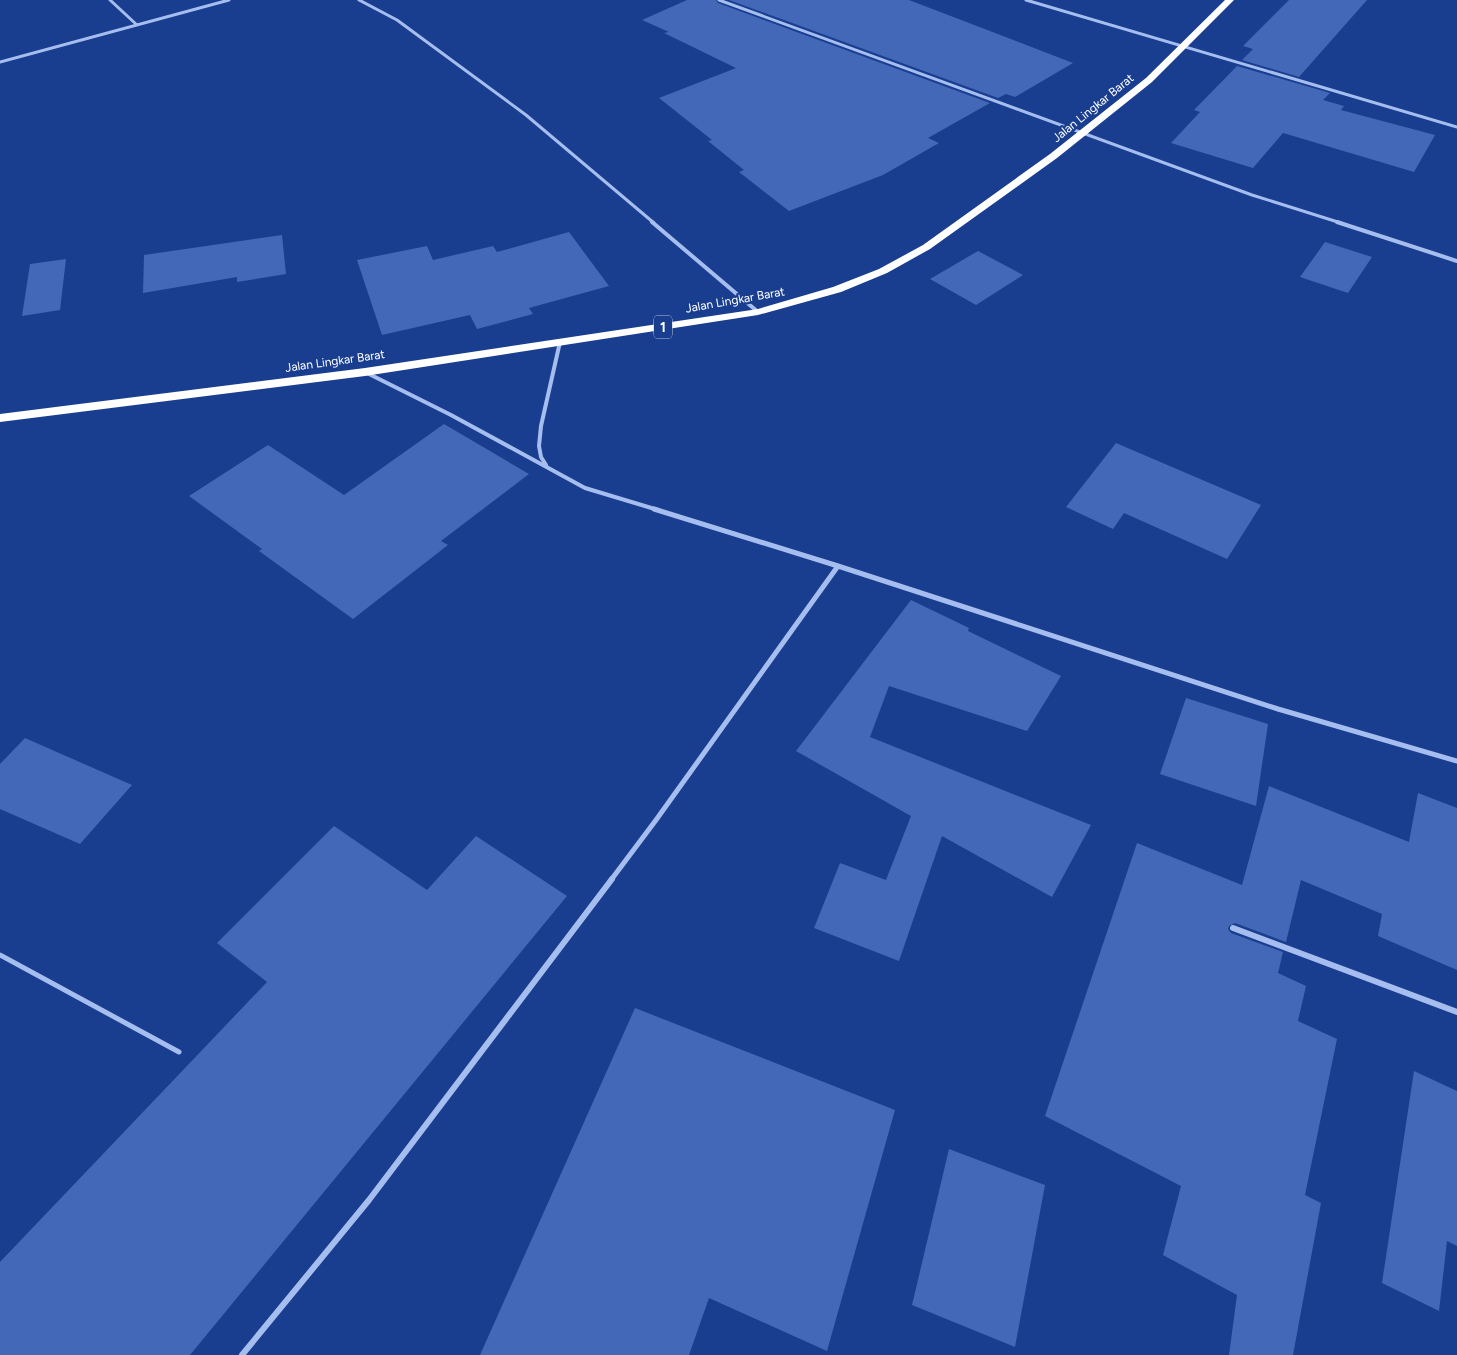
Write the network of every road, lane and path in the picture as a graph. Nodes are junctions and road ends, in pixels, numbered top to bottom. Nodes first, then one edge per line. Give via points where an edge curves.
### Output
1 (110, 0) edge
2 (229, 0) edge
3 (358, 0) edge
4 (718, 0) edge
5 (1026, 0) edge
6 (1230, 0) edge
7 (137, 25) junction
8 (1186, 46) junction
9 (0, 62) edge
10 (1457, 128) edge
11 (1086, 133) junction
12 (1457, 261) edge
13 (758, 312) junction
14 (560, 342) junction
15 (365, 372) junction
16 (0, 418) edge
17 (546, 465) junction
18 (838, 566) junction
19 (1457, 761) edge
20 (1233, 928) dead end
21 (0, 955) edge
22 (1457, 1012) edge
23 (179, 1052) dead end
24 (242, 1355) edge

1 - 7 street
2 - 7 street
3 - 13 street via 397,20 526,115
4 - 11 street
5 - 8 street
6 - 8 highway, Jalan Lingkar Barat / 1
7 - 9 street
8 - 10 street
8 - 11 highway, Jalan Lingkar Barat / 1
11 - 12 street via 1252,195
11 - 13 highway, Jalan Lingkar Barat / 1 via 920,252 842,289
13 - 14 highway, Jalan Lingkar Barat / 1
14 - 15 highway, Jalan Lingkar Barat / 1
14 - 17 street via 538,446
15 - 16 highway, Jalan Lingkar Barat / 1
15 - 17 street
17 - 18 street via 585,488
18 - 19 street via 1278,709
18 - 24 street via 656,820 489,1042 369,1200
20 - 22 street
21 - 23 lane

